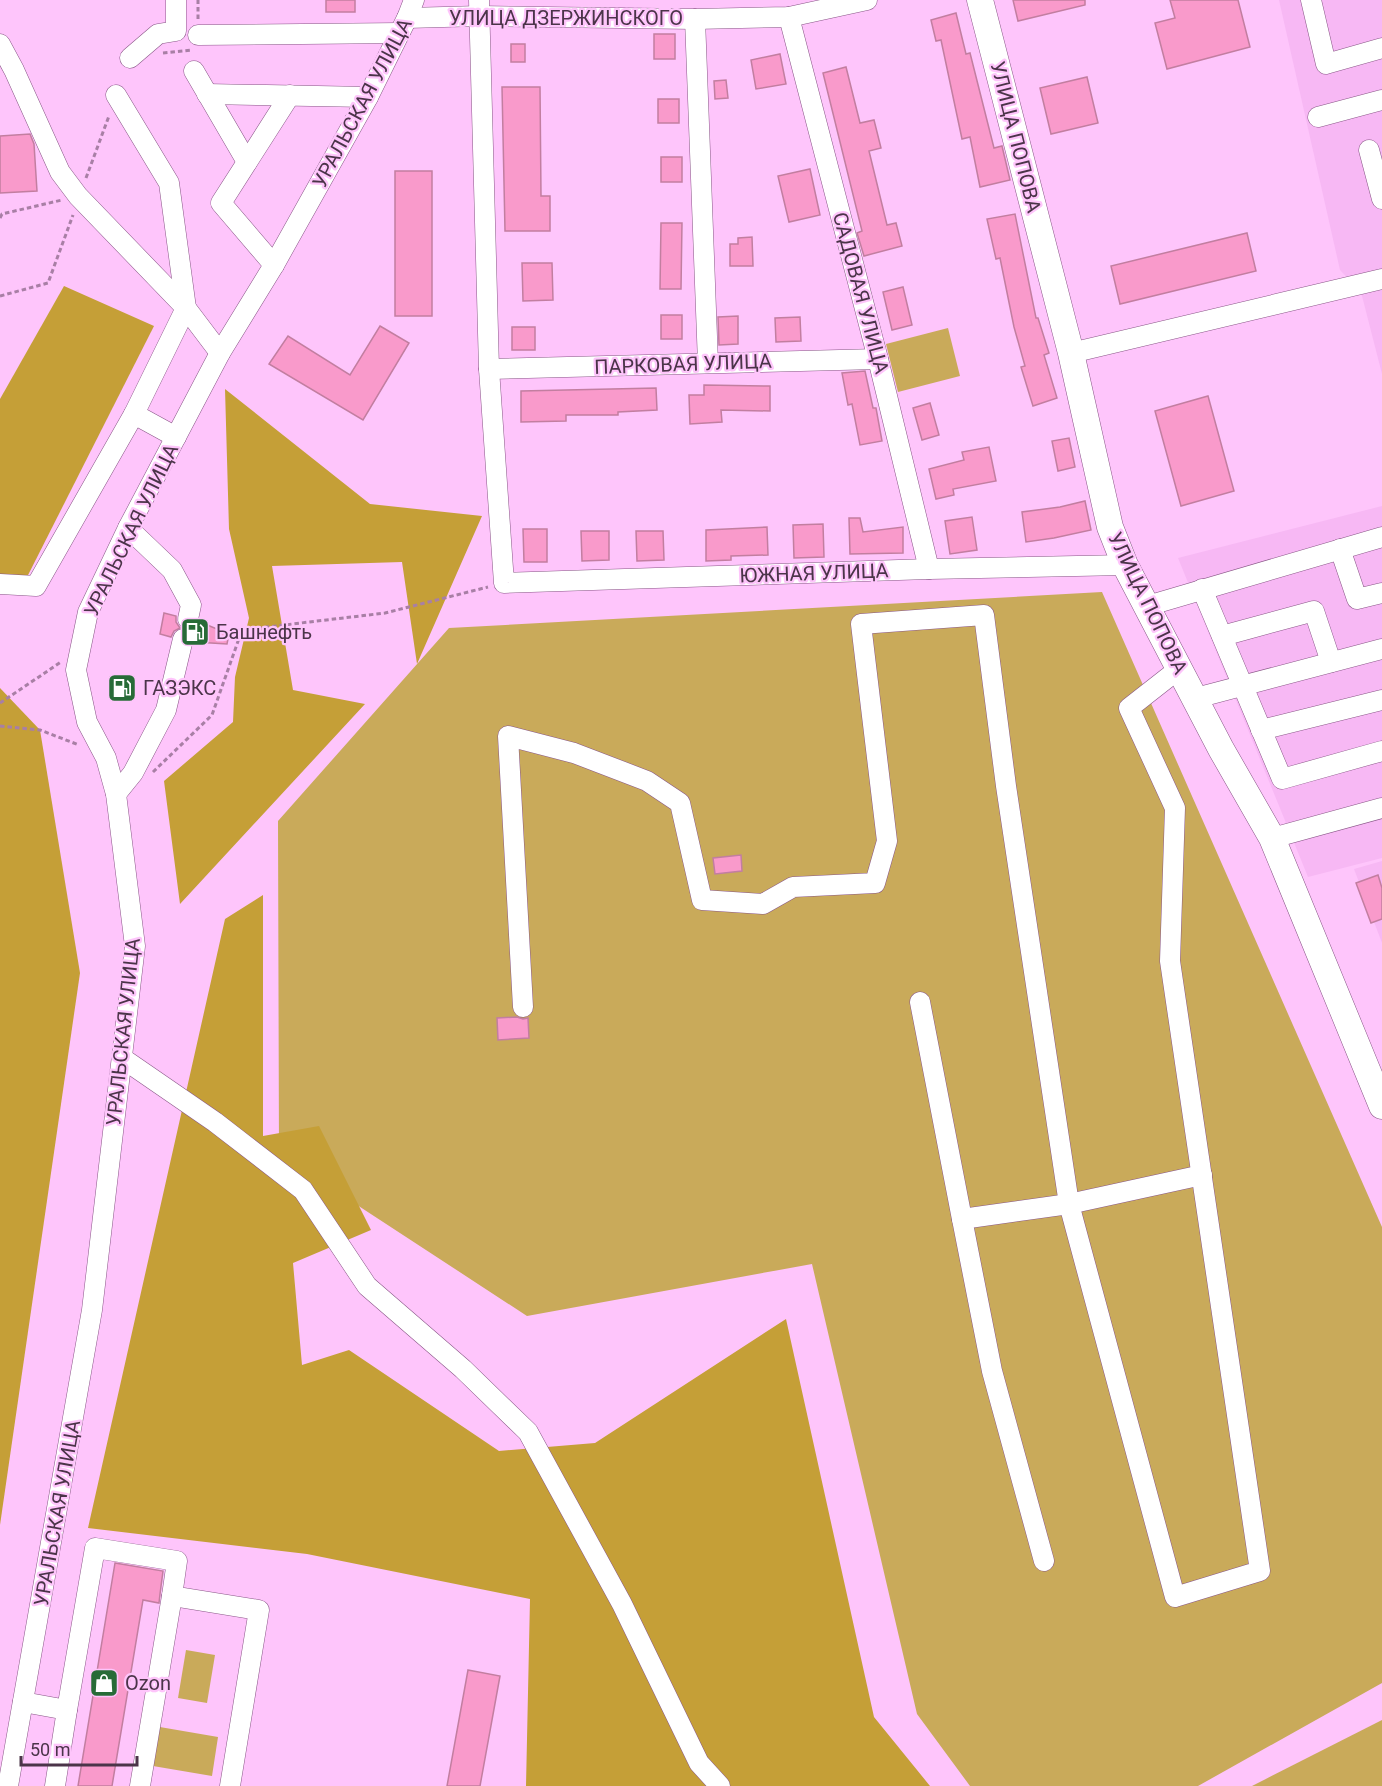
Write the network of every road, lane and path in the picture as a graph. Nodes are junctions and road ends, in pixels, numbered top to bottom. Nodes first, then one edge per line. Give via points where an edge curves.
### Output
1 (176, 0) edge
2 (867, 0) edge
3 (980, 0) edge
4 (1311, 0) edge
5 (480, 8) edge
6 (407, 17) edge
7 (789, 17) junction
8 (696, 19) junction
9 (198, 35) dead end
10 (0, 45) edge
11 (1382, 48) edge
12 (130, 58) dead end
13 (194, 71) dead end
14 (207, 94) junction
15 (290, 95) junction
16 (368, 97) junction
17 (1382, 100) edge
18 (113, 103) joint
19 (1318, 117) dead end
20 (1369, 150) dead end
21 (247, 162) junction
22 (78, 196) junction
23 (1382, 199) edge
24 (0, 218) edge
25 (274, 265) junction
26 (1382, 279) edge
27 (186, 309) junction
28 (220, 353) junction
29 (1071, 353) junction
30 (878, 358) junction
31 (708, 363) junction
32 (489, 369) junction
33 (134, 414) junction
34 (176, 437) junction
35 (128, 528) junction
36 (1382, 537) edge
37 (1340, 549) junction
38 (1125, 565) junction
39 (929, 569) junction
40 (504, 583) junction
41 (0, 584) edge
42 (1202, 590) junction
43 (1382, 593) edge
44 (1147, 606) junction
45 (188, 619) dead end
46 (1222, 636) junction
47 (183, 639) dead end
48 (1382, 649) edge
49 (80, 650) junction
50 (1330, 662) junction
51 (1180, 668) junction
52 (1243, 686) junction
53 (1196, 698) junction
54 (1382, 700) edge
55 (0, 703) edge
56 (0, 726) edge
57 (1261, 730) junction
58 (1382, 751) edge
59 (106, 758) junction
60 (133, 773) junction
61 (117, 794) junction
62 (1382, 808) edge
63 (1272, 838) junction
64 (920, 1002) dead end
65 (523, 1007) dead end
66 (122, 1058) junction
67 (1382, 1106) edge
68 (1202, 1175) junction
69 (1069, 1204) junction
70 (962, 1219) junction
71 (1044, 1561) dead end
72 (172, 1596) junction
73 (23, 1702) junction
74 (68, 1710) junction
75 (8, 1786) edge
76 (55, 1786) edge
77 (140, 1786) edge
78 (230, 1786) edge
79 (720, 1786) edge

1 - 12 street via 176,31 158,34
2 - 7 street, УЛИЦА ДЗЕРЖИНСКОГО
3 - 29 main road, УЛИЦА ПОПОВА
4 - 11 street via 1326,64
5 - 6 street, УЛИЦА ДЗЕРЖИНСКОГО
5 - 8 street, УЛИЦА ДЗЕРЖИНСКОГО
5 - 32 street
6 - 9 street, УЛИЦА ДЗЕРЖИНСКОГО
6 - 16 street, УРАЛЬСКАЯ УЛИЦА
7 - 8 street, УЛИЦА ДЗЕРЖИНСКОГО
7 - 30 street, САДОВАЯ УЛИЦА
8 - 31 street
10 - 22 street via 60,172
13 - 14 street
14 - 15 street
14 - 21 street
15 - 16 street
15 - 21 street
16 - 25 street, УРАЛЬСКАЯ УЛИЦА
17 - 19 street
18 - 22 path
18 - 27 street via 169,183
20 - 23 street
21 - 25 street via 221,203
22 - 24 path via 2,214
22 - 27 street
25 - 28 street, УРАЛЬСКАЯ УЛИЦА
26 - 29 street
27 - 28 street
27 - 33 street
28 - 34 street, УРАЛЬСКАЯ УЛИЦА
29 - 38 main road, УЛИЦА ПОПОВА via 1110,527
30 - 31 street, ПАРКОВАЯ УЛИЦА
30 - 39 street, САДОВАЯ УЛИЦА
31 - 32 street, ПАРКОВАЯ УЛИЦА
32 - 40 street
33 - 34 street
33 - 41 street via 36,586
34 - 35 street, УРАЛЬСКАЯ УЛИЦА
35 - 45 street via 172,570 191,605
35 - 49 street, УРАЛЬСКАЯ УЛИЦА via 88,612
36 - 37 street
37 - 42 street
37 - 43 street via 1357,599
38 - 39 street, ЮЖНАЯ УЛИЦА
38 - 44 main road, УЛИЦА ПОПОВА
39 - 40 street, ЮЖНАЯ УЛИЦА
40 - 60 path via 385,613 242,630 213,716 144,781
42 - 44 street
42 - 46 street
44 - 51 main road, УЛИЦА ПОПОВА
46 - 50 street via 1314,610
46 - 52 street
47 - 60 street via 166,710
48 - 50 street
49 - 55 path
49 - 59 street, УРАЛЬСКАЯ УЛИЦА via 76,670 87,722
50 - 52 street
51 - 53 main road, УЛИЦА ПОПОВА
51 - 68 street via 1129,708 1175,808 1170,961
52 - 53 street
52 - 57 street
53 - 63 main road, УЛИЦА ПОПОВА
54 - 57 street
56 - 59 path via 40,730
57 - 58 street via 1282,779
59 - 61 street, УРАЛЬСКАЯ УЛИЦА
60 - 61 street
61 - 66 street, УРАЛЬСКАЯ УЛИЦА via 135,946
62 - 63 street
63 - 67 main road, УЛИЦА ПОПОВА
64 - 70 street
65 - 69 street via 508,736 574,753 637,777 680,803 702,900 764,904 793,887 875,883 888,841 861,624 984,615
66 - 73 street, УРАЛЬСКАЯ УЛИЦА via 92,1310
66 - 79 street via 215,1122 303,1190 366,1286 463,1369 528,1432 622,1604 699,1763
68 - 69 street
68 - 69 street via 1260,1571 1175,1597
69 - 70 street
70 - 71 street via 992,1371
72 - 74 street via 177,1561 95,1548
72 - 77 street
72 - 78 street via 259,1610
73 - 74 street
73 - 75 street, УРАЛЬСКАЯ УЛИЦА
74 - 76 street

